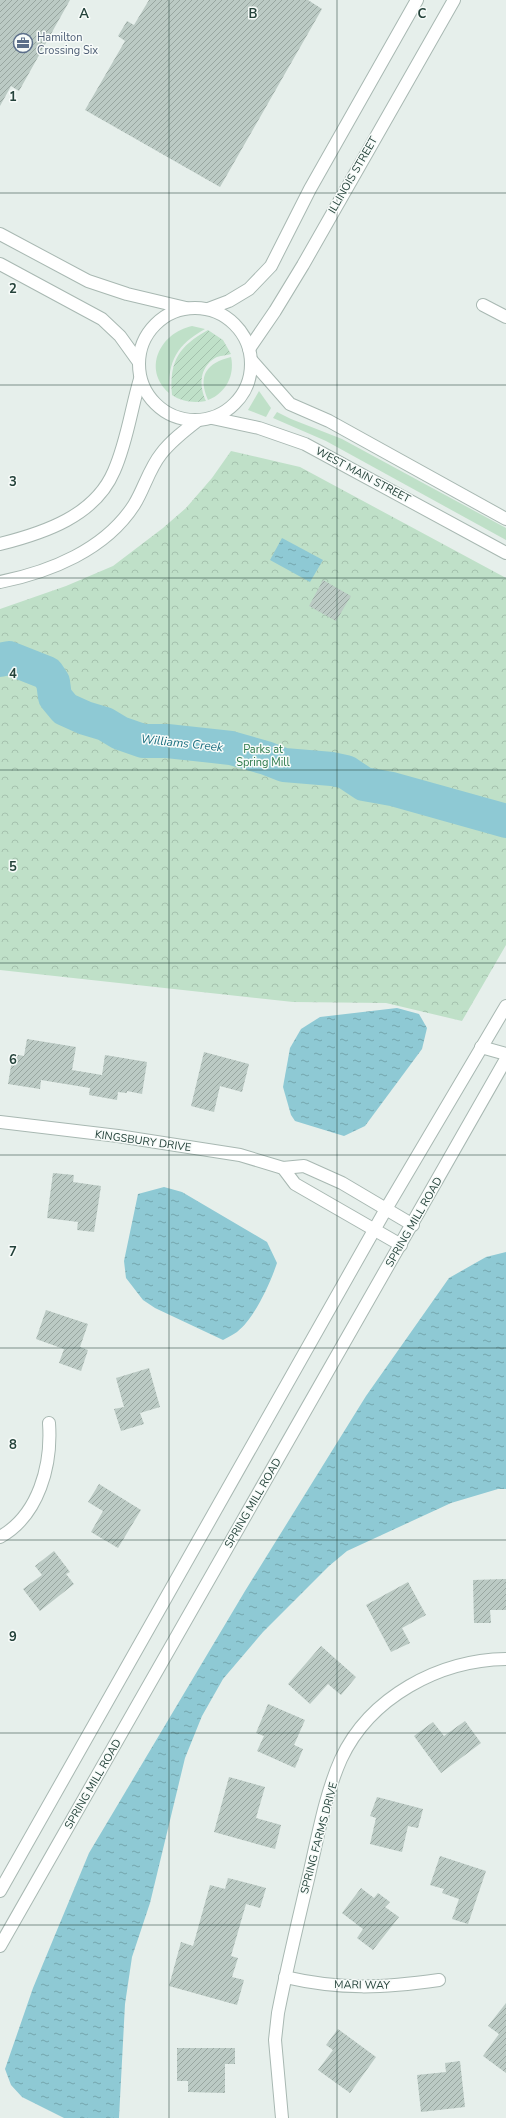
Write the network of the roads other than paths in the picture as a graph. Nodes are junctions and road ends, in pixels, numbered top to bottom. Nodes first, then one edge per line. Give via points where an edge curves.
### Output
1 (417, 0) edge
2 (454, 0) edge
3 (0, 234) edge
4 (0, 264) edge
5 (482, 305) dead end
6 (188, 308) junction
7 (208, 309) junction
8 (506, 317) edge
9 (249, 348) junction
10 (138, 361) junction
11 (252, 361) junction
12 (140, 380) junction
13 (212, 418) junction
14 (197, 421) junction
15 (505, 517) edge
16 (0, 544) edge
17 (506, 553) edge
18 (0, 582) edge
19 (506, 1006) edge
20 (481, 1047) junction
21 (506, 1054) edge
22 (506, 1059) edge
23 (0, 1122) edge
24 (283, 1168) junction
25 (386, 1209) junction
26 (413, 1224) junction
27 (374, 1230) junction
28 (401, 1245) junction
29 (50, 1423) dead end
30 (0, 1537) edge
31 (506, 1659) edge
32 (0, 1891) edge
33 (0, 1946) edge
34 (285, 1978) junction
35 (439, 1980) dead end
36 (282, 2118) edge

1 - 7 street via 310,189 271,266 249,289 229,301
2 - 9 street, ILLINOIS STREET via 291,284
3 - 6 street via 88,281 127,294
4 - 10 street via 102,319 120,336
5 - 8 street
6 - 7 street
6 - 10 street via 163,318 152,329 140,350
7 - 9 street via 234,323 246,339
9 - 11 street
10 - 12 street
11 - 13 street via 251,374 242,396 235,404
11 - 15 street via 290,404 335,423
12 - 14 street via 146,392 162,410 182,419
12 - 16 street via 118,461 98,498 84,511 66,520
13 - 14 street
13 - 17 street, WEST MAIN STREET via 259,428 305,444
14 - 18 street via 160,454 133,506 102,540 48,569
19 - 20 street
20 - 21 street
20 - 25 street
22 - 26 street, SPRING MILL ROAD
23 - 24 street, KINGSBURY DRIVE via 118,1136 240,1155
24 - 25 street, KINGSBURY DRIVE via 304,1166 342,1183
24 - 27 street via 295,1184
25 - 26 street, KINGSBURY DRIVE
25 - 27 street
26 - 28 street, SPRING MILL ROAD
27 - 28 street
27 - 32 street
28 - 33 street, SPRING MILL ROAD
29 - 30 street via 51,1442 44,1477 35,1501 20,1520
31 - 34 street, SPRING FARMS DRIVE via 464,1664 422,1679 386,1702 354,1738 342,1758 326,1801
34 - 35 street, MARI WAY via 357,1988
34 - 36 street, SPRING FARMS DRIVE via 275,2040

